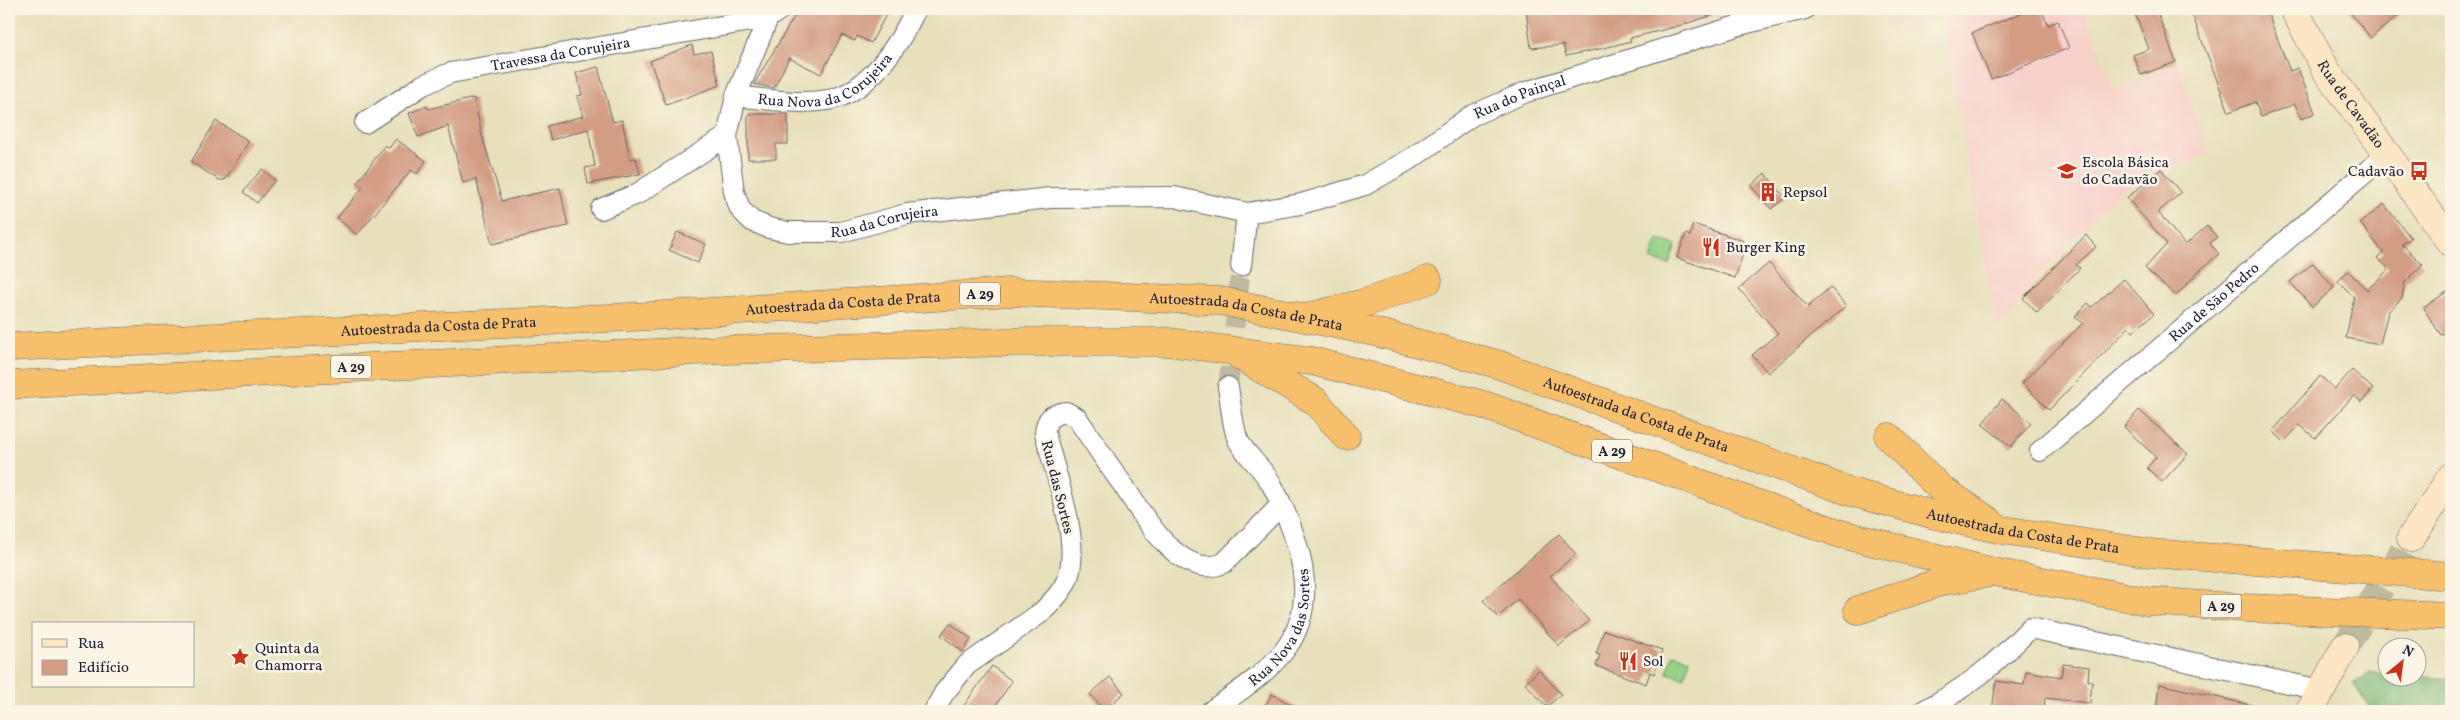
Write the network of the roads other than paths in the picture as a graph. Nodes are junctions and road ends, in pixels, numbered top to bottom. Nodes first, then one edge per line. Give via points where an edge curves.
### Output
1 (916, 9) edge
2 (1805, 9) edge
3 (2294, 9) edge
4 (774, 13) edge
5 (736, 96) junction
6 (365, 123) dead end
7 (727, 136) junction
8 (2387, 154) junction
9 (601, 209) dead end
10 (1248, 213) junction
11 (2451, 243) edge
12 (1241, 266) tunnel mouth
13 (1428, 280) dead end
14 (1307, 317) junction
15 (9, 347) edge
16 (1226, 348) junction
17 (9, 385) edge
18 (1228, 387) tunnel mouth
19 (1346, 436) dead end
20 (1889, 437) dead end
21 (2040, 451) dead end
22 (2451, 477) edge
23 (1280, 505) junction
24 (2003, 530) junction
25 (2411, 538) tunnel mouth
26 (1994, 572) junction
27 (2451, 576) edge
28 (1858, 610) dead end
29 (2451, 616) edge
30 (2345, 647) tunnel mouth
31 (2315, 701) edge
32 (934, 711) edge
33 (1210, 711) edge
34 (1924, 711) edge

1 - 5 street, Rua Nova da Corujeira via 880,64 849,93 812,102
2 - 10 street, Rua do Painçal via 1743,24 1526,92 1471,116 1412,158 1365,185 1301,204
3 - 8 street, Rua de Cavadão via 2326,70
4 - 5 street, Rua da Corujeira
4 - 6 street, Travessa da Corujeira via 450,73 423,85
5 - 7 street, Rua da Corujeira
7 - 9 street via 637,194
7 - 10 street, Rua da Corujeira via 734,192 740,209 752,220 788,232 841,232 907,214 1050,198 1174,197
8 - 11 street, Rua de Cavadão
8 - 21 street, Rua de São Pedro
10 - 12 street
13 - 14 highway via 1368,302
14 - 15 highway, Autoestrada da Costa de Prata / A 29 via 1221,301 1010,292 651,316
14 - 24 highway, Autoestrada da Costa de Prata / A 29 via 1497,364 1851,492
16 - 17 highway, A 29 via 1168,342 951,344 582,356
16 - 19 highway via 1315,401
16 - 26 highway, A 29 via 1312,361 1484,405 1842,534
18 - 23 street, Rua Nova das Sortes via 1238,440 1272,484
20 - 24 highway via 1940,488
22 - 25 street
23 - 32 street, Rua das Sortes via 1224,563 1212,568 1193,563 1175,553 1156,534 1077,418 1066,412 1054,414 1046,422 1045,433 1071,539 1070,571 1052,602 967,665
23 - 33 street, Rua Nova das Sortes via 1295,535 1303,571 1305,601 1299,623 1284,650 1261,674
24 - 27 highway, Autoestrada da Costa de Prata / A 29 via 2150,553
26 - 28 highway via 1943,581
26 - 29 highway, A 29 via 2146,601
30 - 31 street
31 - 34 street via 2030,628 2002,658 1961,690

